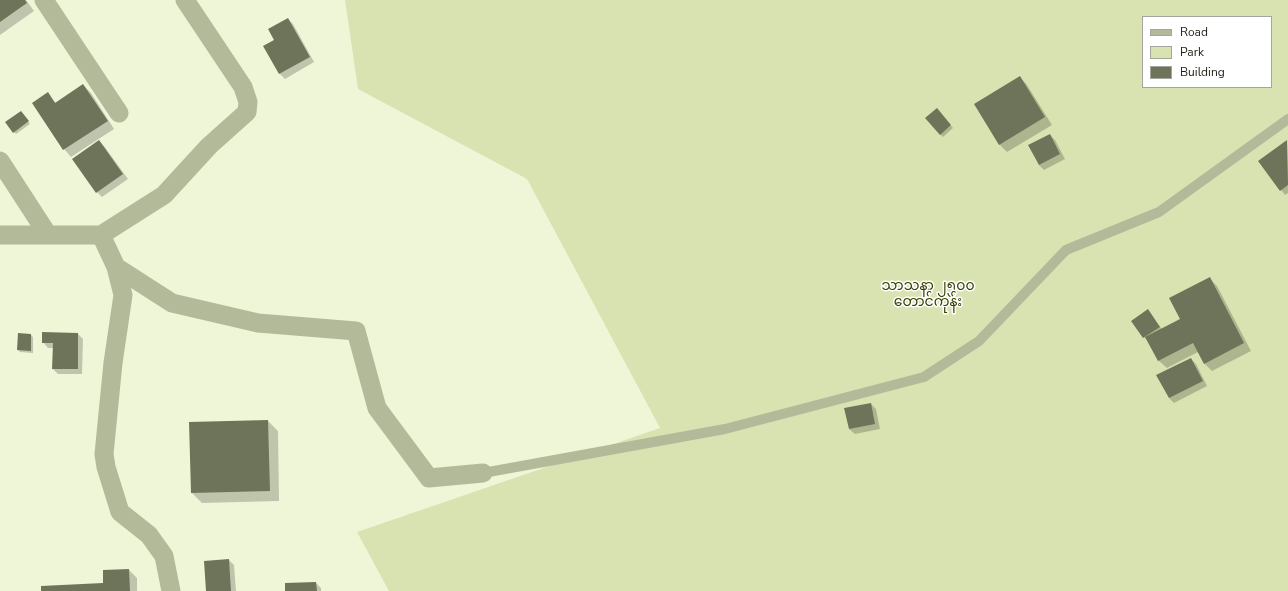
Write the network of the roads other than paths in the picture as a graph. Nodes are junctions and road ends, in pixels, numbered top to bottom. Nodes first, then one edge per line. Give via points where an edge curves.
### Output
1 (44, 0) edge
2 (185, 0) edge
3 (119, 113) dead end
4 (1288, 119) edge
5 (0, 161) edge
6 (0, 235) edge
7 (48, 235) junction
8 (101, 235) junction
9 (116, 267) junction
10 (484, 473) joint
11 (170, 591) edge

1 - 3 street
2 - 8 street via 243,87 248,102 247,112 209,146 164,195
4 - 10 lane via 1159,212 1066,250 979,341 924,377 725,429
5 - 7 street
6 - 7 street
7 - 8 street
8 - 9 street
9 - 10 street via 172,303 258,323 356,331 377,408 428,478
9 - 11 street via 123,295 112,363 104,454 106,467 120,512 149,535 164,556

